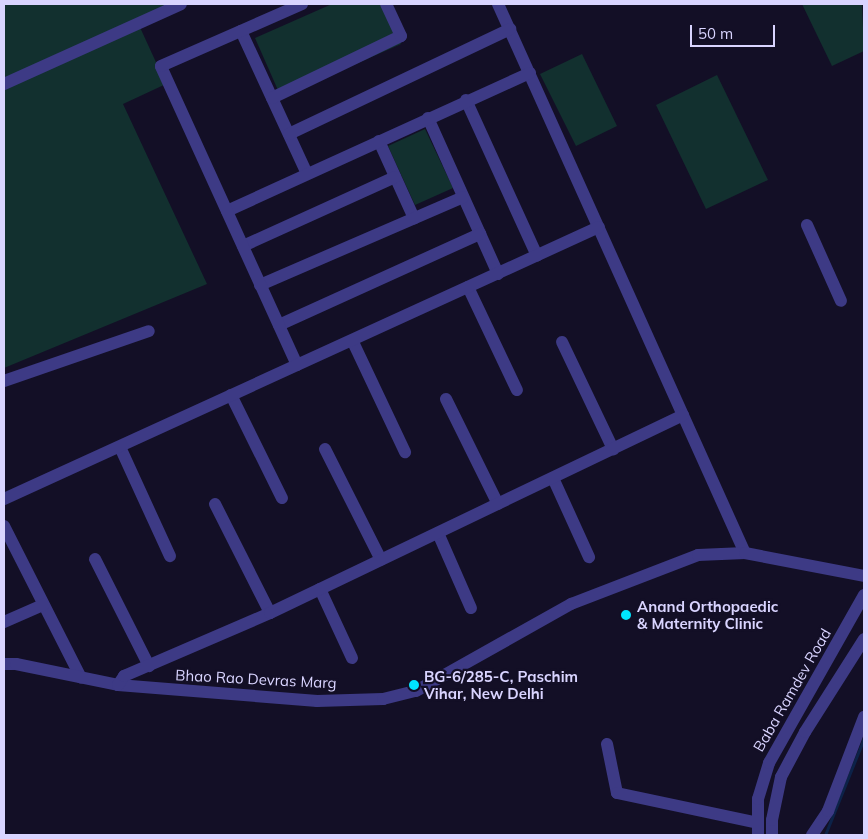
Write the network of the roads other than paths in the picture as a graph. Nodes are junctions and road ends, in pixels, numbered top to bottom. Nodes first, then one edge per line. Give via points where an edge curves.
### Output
1 (181, 4) edge
2 (302, 4) edge
3 (386, 4) edge
4 (498, 4) edge
5 (510, 29) junction
6 (241, 31) junction
7 (530, 74) junction
8 (4, 84) edge
9 (272, 98) junction
10 (466, 100) junction
11 (428, 118) junction
12 (289, 134) junction
13 (379, 141) junction
14 (307, 174) junction
15 (395, 177) junction
16 (463, 197) junction
17 (227, 211) junction
18 (414, 218) junction
19 (807, 225) dead end
20 (599, 227) junction
21 (480, 234) junction
22 (243, 246) junction
23 (536, 256) junction
24 (498, 274) junction
25 (260, 285) junction
26 (468, 287) junction
27 (841, 301) dead end
28 (279, 325) junction
29 (149, 330) dead end
30 (353, 342) junction
31 (562, 342) dead end
32 (297, 365) junction
33 (4, 381) edge
34 (517, 390) dead end
35 (231, 395) junction
36 (446, 399) dead end
37 (684, 415) junction
38 (120, 447) junction
39 (325, 449) dead end
40 (613, 449) junction
41 (405, 452) dead end
42 (554, 478) junction
43 (282, 498) dead end
44 (4, 499) edge
45 (215, 504) dead end
46 (498, 504) junction
47 (4, 526) edge
48 (438, 533) junction
49 (745, 553) junction
50 (170, 556) dead end
51 (589, 557) dead end
52 (95, 559) dead end
53 (381, 560) junction
54 (864, 576) edge
55 (320, 589) junction
56 (864, 595) edge
57 (43, 605) junction
58 (472, 608) dead end
59 (270, 613) junction
60 (4, 622) edge
61 (864, 638) edge
62 (352, 658) dead end
63 (4, 664) edge
64 (149, 666) junction
65 (80, 678) junction
66 (118, 685) junction
67 (864, 717) edge
68 (607, 744) dead end
69 (758, 829) edge
70 (772, 835) edge
71 (812, 835) edge

1 - 8 street
2 - 6 street
3 - 9 street via 400,36
4 - 5 street
5 - 7 street
5 - 12 street
6 - 9 street
6 - 17 street via 162,66
7 - 10 street
7 - 20 street
9 - 12 street
10 - 11 street
10 - 23 street
11 - 13 street
11 - 16 street
12 - 14 street
13 - 14 street
13 - 15 street
14 - 17 street
15 - 18 street
15 - 22 street
16 - 18 street
16 - 21 street
17 - 22 street
18 - 25 street
19 - 27 street
20 - 23 street
20 - 37 street
21 - 24 street
21 - 28 street
22 - 25 street
23 - 24 street
24 - 26 street
25 - 28 street
26 - 30 street
26 - 34 street
28 - 32 street
29 - 33 street
30 - 32 street
30 - 41 street
31 - 40 street
32 - 35 street
35 - 38 street
35 - 43 street
36 - 46 street
37 - 40 street
37 - 49 street
38 - 44 street
38 - 50 street
39 - 53 street
40 - 42 street
42 - 46 street
42 - 51 street
45 - 59 street
46 - 48 street
47 - 57 street
48 - 53 street
48 - 58 street
49 - 54 street, Bhao Rao Devras Marg
49 - 66 street, Bhao Rao Devras Marg via 698,556 571,604 416,691 383,699 317,701
52 - 64 street
53 - 55 street
55 - 59 street
55 - 62 street
56 - 69 street, Baba Ramdev Road via 769,763 758,799
57 - 60 street
57 - 65 street
59 - 64 street
61 - 70 street via 781,777
63 - 65 street, Bhao Rao Devras Marg
64 - 66 street via 124,676
65 - 66 street, Bhao Rao Devras Marg
67 - 71 street via 828,811
68 - 69 street via 617,793

